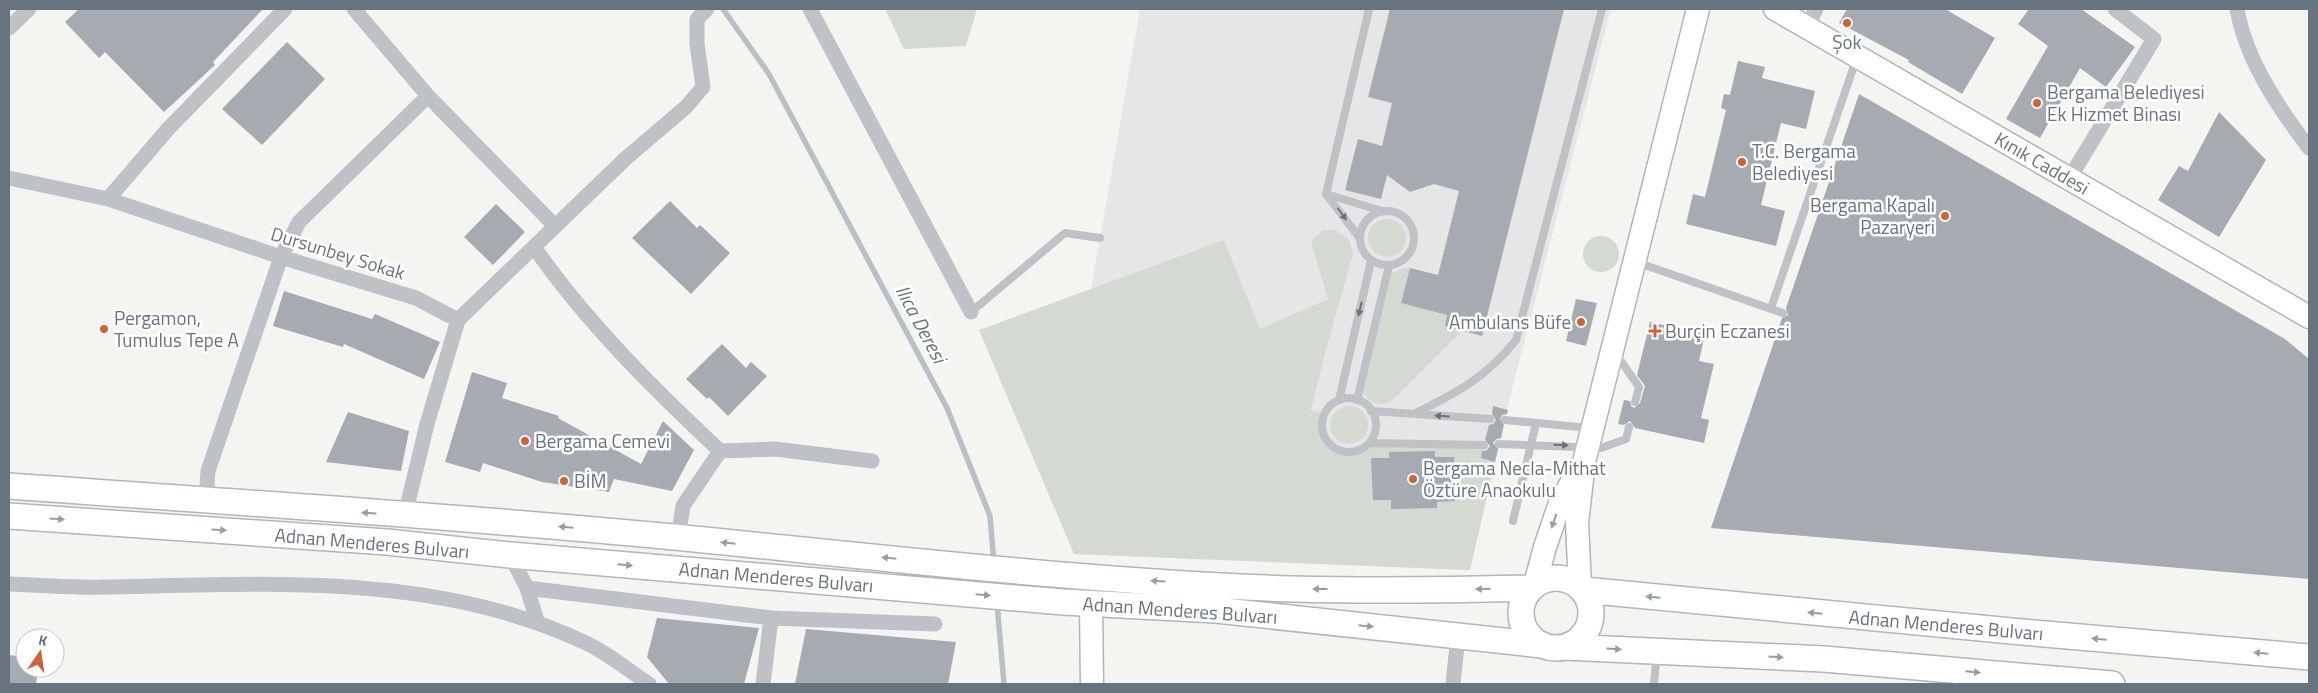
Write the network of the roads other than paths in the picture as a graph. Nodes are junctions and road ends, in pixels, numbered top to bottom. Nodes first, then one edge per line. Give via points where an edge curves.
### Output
1 (29, 9) edge
2 (285, 9) edge
3 (354, 9) edge
4 (810, 9) edge
5 (1369, 9) edge
6 (1602, 9) edge
7 (1698, 9) edge
8 (1775, 9) edge
9 (2115, 9) edge
10 (2237, 9) edge
11 (702, 14) edge
12 (1811, 18) edge
13 (9, 28) edge
14 (1857, 57) junction
15 (428, 96) junction
16 (2309, 148) edge
17 (9, 178) edge
18 (2069, 179) junction
19 (1326, 194) junction
20 (108, 199) junction
21 (1382, 211) junction
22 (555, 226) junction
23 (1359, 237) junction
24 (1100, 238) dead end
25 (534, 247) junction
26 (281, 257) junction
27 (1371, 261) junction
28 (1634, 261) junction
29 (1388, 266) junction
30 (1771, 308) junction
31 (971, 312) joint
32 (1783, 312) dead end
33 (2309, 317) edge
34 (458, 320) junction
35 (1612, 348) junction
36 (1339, 400) junction
37 (1357, 400) junction
38 (1635, 402) dead end
39 (1372, 411) junction
40 (1414, 414) junction
41 (1490, 420) dead end
42 (1505, 420) dead end
43 (1536, 423) junction
44 (1629, 427) dead end
45 (1370, 443) junction
46 (1499, 444) dead end
47 (1484, 445) dead end
48 (1531, 445) junction
49 (1588, 445) junction
50 (720, 452) junction
51 (872, 461) dead end
52 (9, 486) edge
53 (206, 500) junction
54 (405, 515) junction
55 (9, 516) edge
56 (1513, 522) dead end
57 (678, 538) junction
58 (510, 555) junction
59 (9, 584) edge
60 (1533, 586) junction
61 (527, 588) junction
62 (1582, 589) junction
63 (1091, 603) junction
64 (771, 618) junction
65 (537, 622) junction
66 (935, 624) dead end
67 (1458, 636) junction
68 (1554, 646) junction
69 (1658, 651) junction
70 (2309, 657) edge
71 (649, 684) edge
72 (763, 684) edge
73 (1092, 684) edge
74 (1452, 684) edge
75 (1654, 684) edge
76 (2112, 684) edge

1 - 13 street
2 - 20 street via 168,129
3 - 15 street
4 - 31 street
5 - 19 lane
6 - 40 lane via 1516,340 1470,385
7 - 28 main road
8 - 12 main road, Kınık Caddesi
9 - 18 street via 2154,39
10 - 16 street via 2241,32 2280,109
11 - 22 street via 697,44 704,88
12 - 14 main road, Kınık Caddesi
14 - 18 main road, Kınık Caddesi
14 - 30 lane
15 - 22 street
15 - 26 street via 299,222
17 - 20 street, Dursunbey Sokak
18 - 33 main road, Kınık Caddesi
19 - 21 lane
19 -> 23 lane
20 - 26 street, Dursunbey Sokak
21 - 23 lane via 1366,220
21 - 29 lane via 1391,211 1406,219 1414,234 1411,251 1405,259
22 - 25 street
23 - 27 lane via 1360,246
24 - 31 lane via 1065,233
25 - 34 street
25 - 50 street via 590,320
26 - 34 street, Dursunbey Sokak via 416,298
26 - 53 street via 208,471
27 - 29 lane
27 -> 36 lane
28 - 30 lane
28 - 35 main road
29 - 37 lane
30 - 32 lane
34 - 54 street via 427,424
35 - 38 lane via 1638,387
35 - 49 main road
36 - 37 lane
36 - 45 lane via 1324,414 1322,430 1326,439 1338,450 1347,452 1356,452
37 - 39 lane
39 - 40 lane
39 - 45 lane via 1376,427
41 -> 40 lane
42 - 43 lane
43 - 48 lane
43 - 49 lane
44 - 49 lane via 1626,439 1602,448
45 - 47 lane
46 - 48 lane
48 -> 49 lane
48 - 56 lane
49 -> 60 main road via 1560,503
49 - 62 main road via 1577,523
50 - 51 street via 775,449
50 - 57 street via 683,506
52 - 53 main road, Adnan Menderes Bulvarı
54 -> 53 main road, Adnan Menderes Bulvarı
57 -> 54 main road, Adnan Menderes Bulvarı
55 -> 58 main road, Adnan Menderes Bulvarı via 387,542
60 -> 57 main road, Adnan Menderes Bulvarı via 1294,589 1060,574
58 - 61 street
58 -> 63 main road, Adnan Menderes Bulvarı
59 - 65 street via 104,587 242,584 388,589 489,608
60 - 62 main road via 1542,580 1558,578 1573,582
60 - 68 main road via 1525,596 1521,615 1527,633
61 - 64 street
61 - 65 street
62 - 68 main road via 1590,601 1590,624 1580,638
70 -> 62 main road, Adnan Menderes Bulvarı via 2012,632
63 -> 67 main road, Adnan Menderes Bulvarı via 1216,610
63 - 73 main road
64 - 66 street
64 - 72 street
65 - 71 street via 588,643
67 - 68 main road, Adnan Menderes Bulvarı
67 - 74 street
68 -> 69 main road, Adnan Menderes Bulvarı
69 - 75 lane
69 -> 76 main road, Adnan Menderes Bulvarı via 1824,659 1937,672

